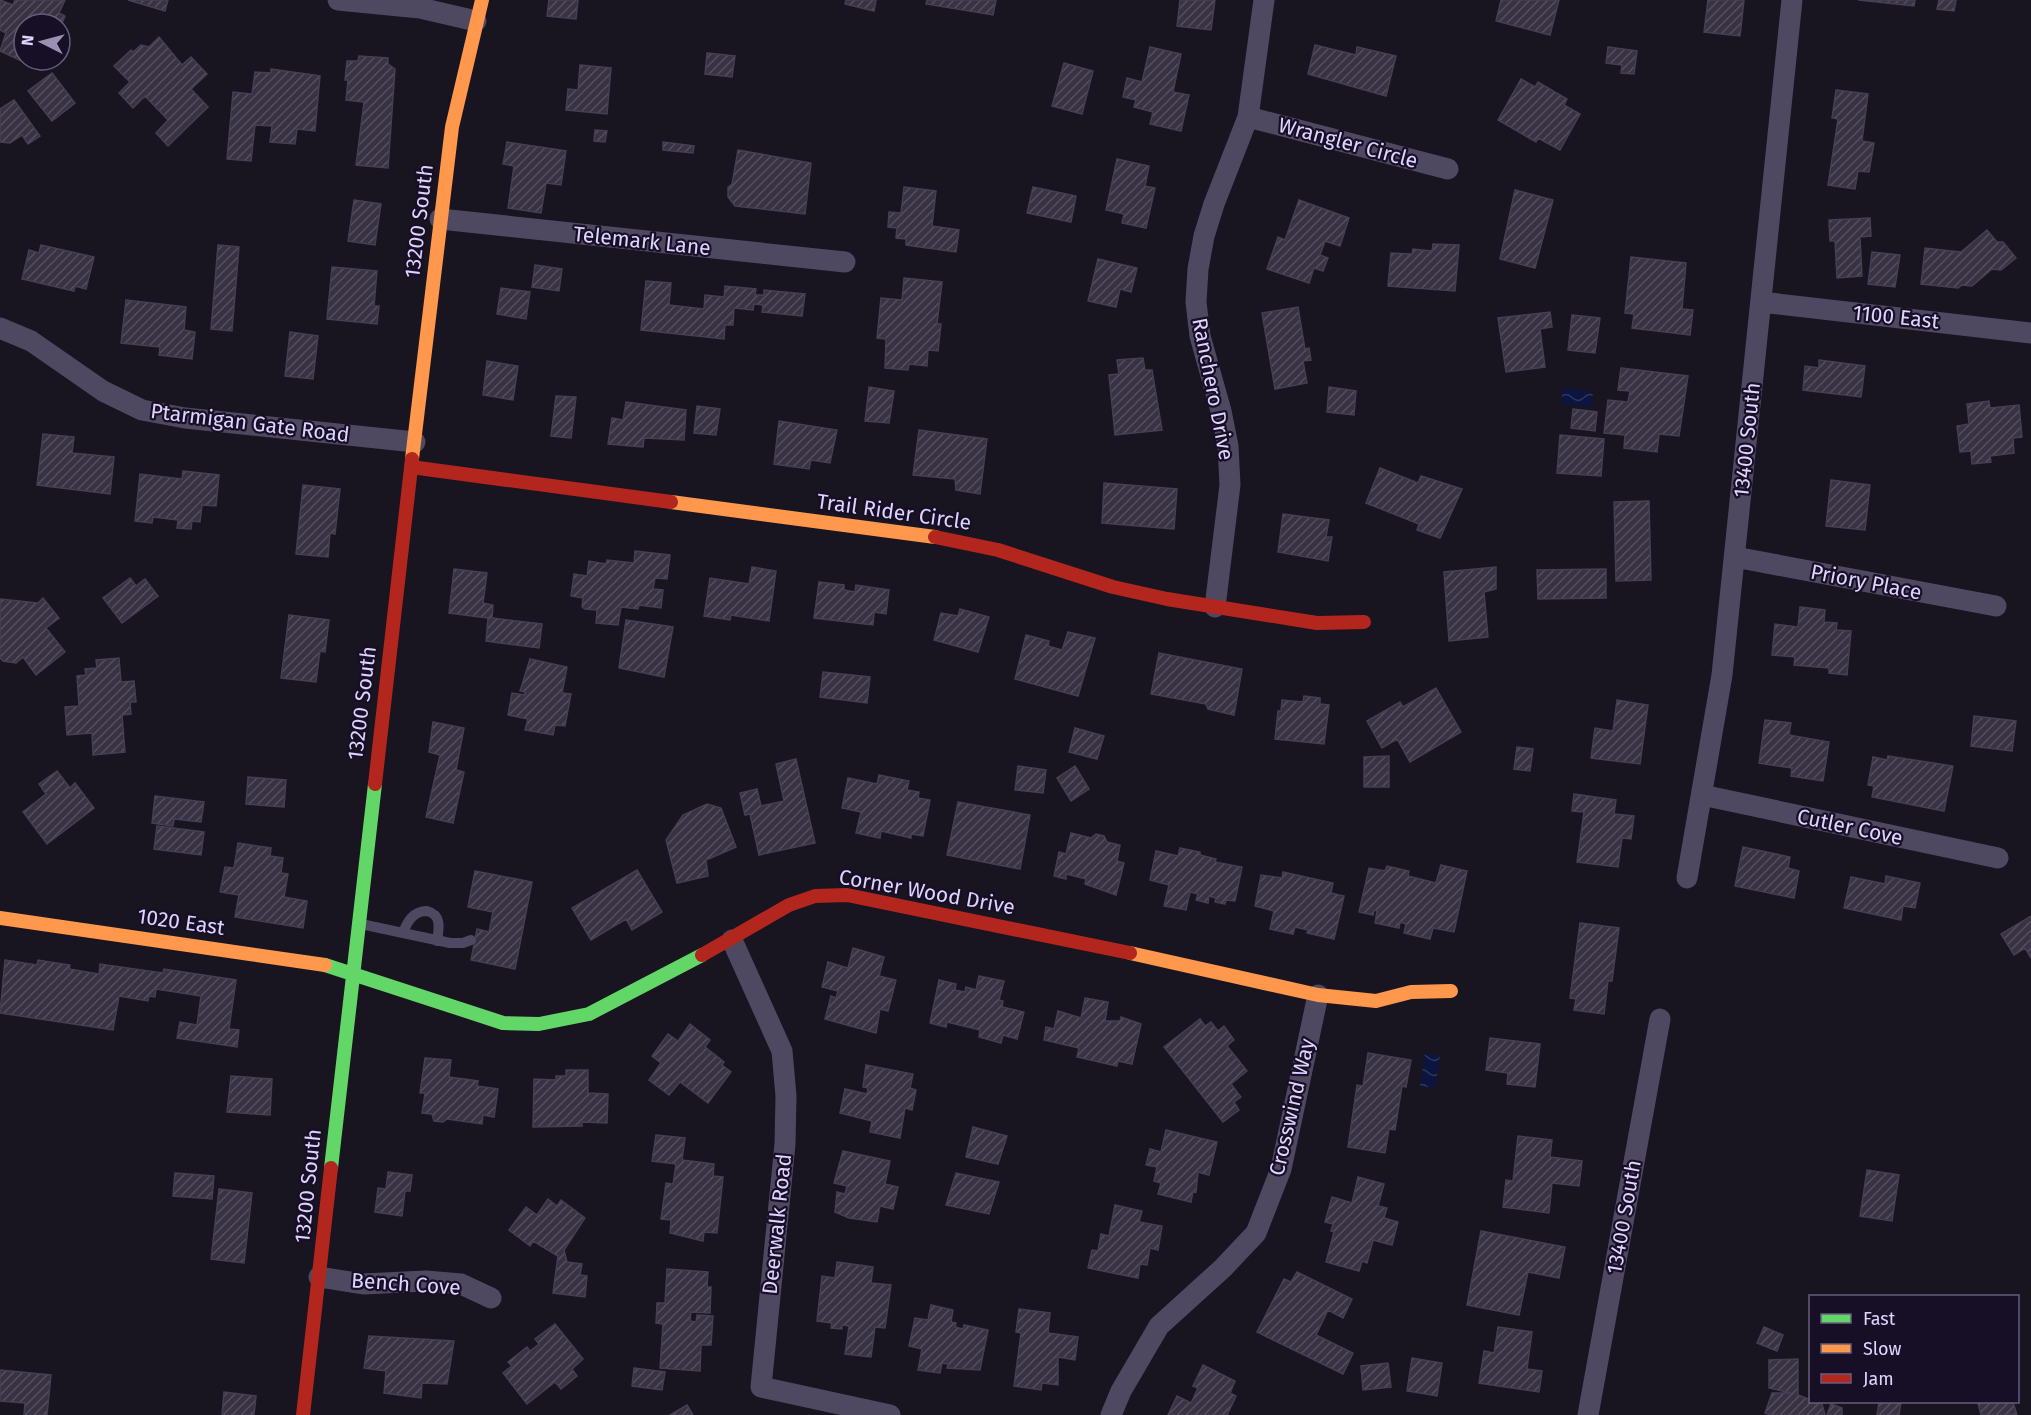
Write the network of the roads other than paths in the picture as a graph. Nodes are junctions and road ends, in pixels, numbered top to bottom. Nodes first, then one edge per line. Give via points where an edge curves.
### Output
1 (338, 0) edge
2 (482, 0) edge
3 (1264, 0) edge
4 (1792, 0) edge
5 (476, 21) junction
6 (1248, 117) junction
7 (1448, 169) dead end
8 (440, 219) junction
9 (845, 262) dead end
10 (1761, 302) junction
11 (0, 328) edge
12 (2031, 333) edge
13 (415, 442) junction
14 (411, 467) junction
15 (1735, 557) junction
16 (1996, 606) dead end
17 (1215, 607) junction
18 (1364, 622) dead end
19 (1702, 795) junction
20 (1998, 858) dead end
21 (1687, 878) dead end
22 (0, 918) edge
23 (358, 923) junction
24 (403, 933) junction
25 (471, 940) dead end
26 (732, 940) junction
27 (437, 941) junction
28 (353, 975) junction
29 (1451, 991) dead end
30 (1318, 995) junction
31 (1660, 1019) dead end
32 (319, 1278) junction
33 (491, 1299) dead end
34 (303, 1415) edge
35 (890, 1415) edge
36 (1111, 1415) edge
37 (1588, 1415) edge

1 - 5 street via 420,9
2 - 5 street, 13200 South
3 - 6 street, Ranchero Drive
4 - 10 street, 13400 South
5 - 8 street, 13200 South via 452,127
6 - 7 street, Wrangler Circle
6 - 17 street, Ranchero Drive via 1214,204 1198,269 1200,336 1224,429 1230,485
8 - 9 street, Telemark Lane
8 - 13 street, 13200 South
10 - 12 street, 1100 East
10 - 15 street, 13400 South
11 - 13 street, Ptarmigan Gate Road via 31,341 103,390 142,410
13 - 14 street, 13200 South
14 - 17 street, Trail Rider Circle via 956,541 998,550 1113,587
14 - 23 street, 13200 South
15 - 16 street, Priory Place
15 - 19 street, 13400 South via 1722,675
17 - 18 street, Trail Rider Circle via 1317,623
19 - 20 street, Cutler Cove
19 - 21 street, 13400 South
22 - 28 street, 1020 East via 328,965
23 - 24 lane
23 - 28 street, 13200 South
24 - 27 lane
24 - 27 lane via 415,914 427,911 437,917
25 - 27 lane via 463,944
26 - 28 street, Corner Wood Drive via 589,1014 539,1024 503,1023
26 - 30 street, Corner Wood Drive via 789,905 815,896 847,895 1069,939
26 - 35 street, Deerwalk Road via 782,1051 786,1096 785,1144 761,1387
28 - 32 street, 13200 South
29 - 30 street, Corner Wood Drive via 1411,992 1376,1001
30 - 36 street, Crosswind Way via 1281,1169 1256,1233 1159,1326
31 - 37 street, 13400 South
32 - 33 street, Bench Cove via 363,1284 461,1284
32 - 34 street, 13200 South

